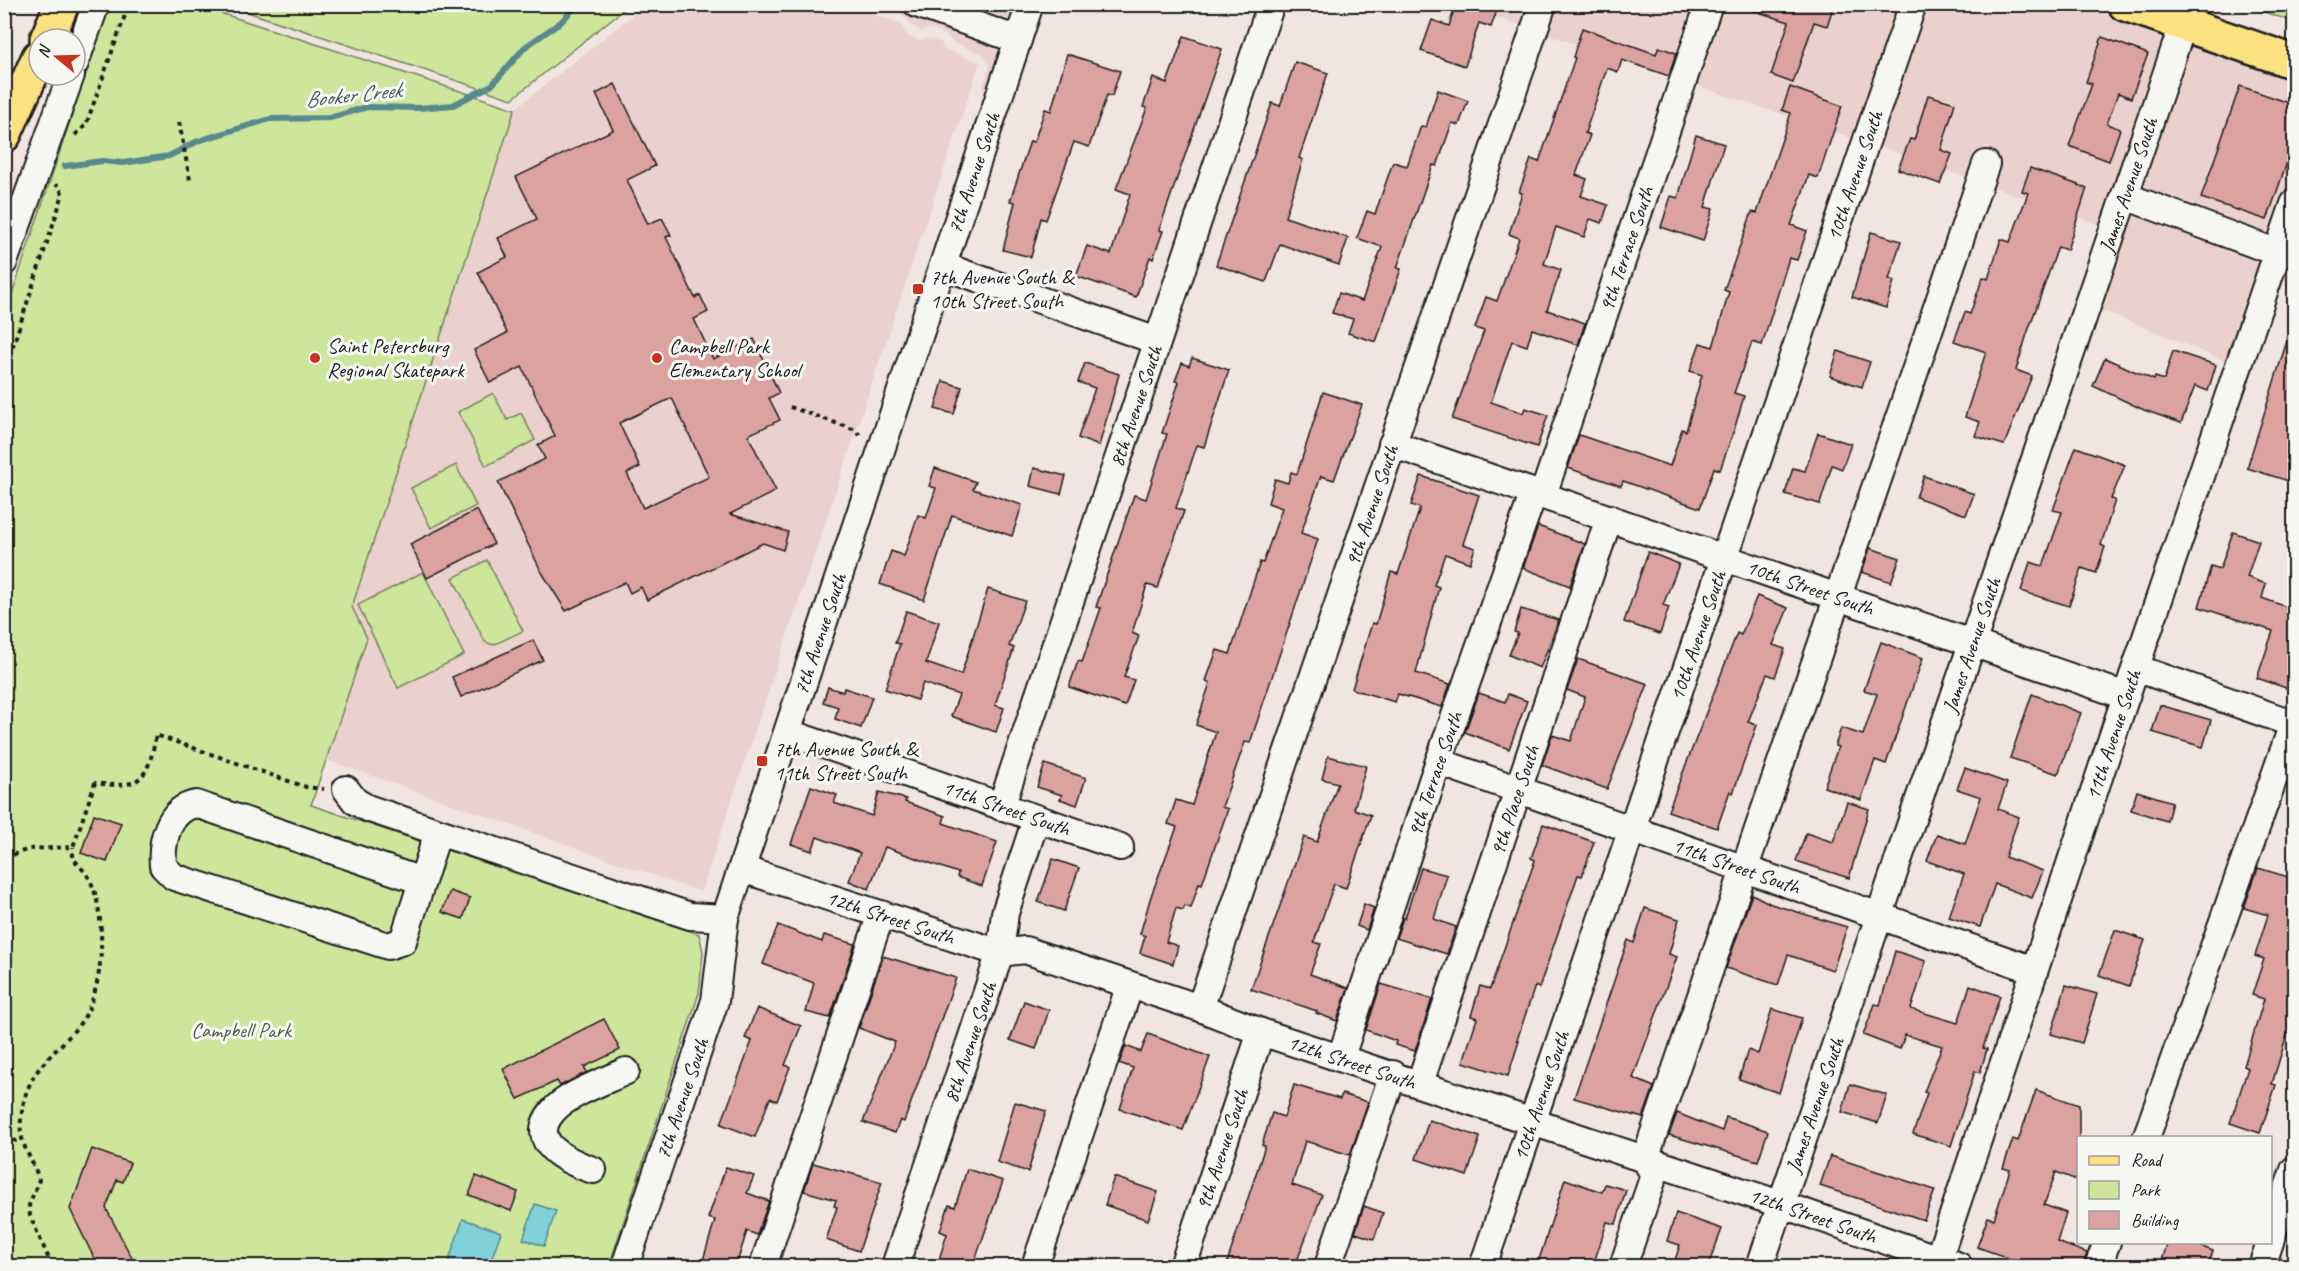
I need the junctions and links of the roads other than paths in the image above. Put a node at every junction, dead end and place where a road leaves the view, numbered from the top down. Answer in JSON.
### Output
{"nodes":[{"id":1,"x":62,"y":4,"type":"edge"},
{"id":2,"x":96,"y":4,"type":"edge"},
{"id":3,"x":917,"y":4,"type":"edge"},
{"id":4,"x":1030,"y":4,"type":"edge"},
{"id":5,"x":1271,"y":4,"type":"edge"},
{"id":6,"x":1543,"y":4,"type":"edge"},
{"id":7,"x":1709,"y":4,"type":"edge"},
{"id":8,"x":1913,"y":4,"type":"edge"},
{"id":9,"x":2125,"y":4,"type":"edge"},
{"id":10,"x":956,"y":10,"type":"edge"},
{"id":11,"x":2187,"y":15,"type":"edge"},
{"id":12,"x":52,"y":27,"type":"edge"},
{"id":13,"x":87,"y":29,"type":"edge"},
{"id":14,"x":1018,"y":40,"type":"junction"},
{"id":15,"x":2295,"y":62,"type":"edge"},
{"id":16,"x":27,"y":84,"type":"edge"},
{"id":17,"x":67,"y":87,"type":"edge"},
{"id":18,"x":4,"y":135,"type":"edge"},
{"id":19,"x":1986,"y":164,"type":"dead end"},
{"id":20,"x":2126,"y":196,"type":"junction"},
{"id":21,"x":2295,"y":204,"type":"edge"},
{"id":22,"x":2286,"y":241,"type":"edge"},
{"id":23,"x":4,"y":262,"type":"edge"},
{"id":24,"x":943,"y":266,"type":"junction"},
{"id":25,"x":1157,"y":341,"type":"junction"},
{"id":26,"x":1392,"y":444,"type":"junction"},
{"id":27,"x":1538,"y":494,"type":"junction"},
{"id":28,"x":1609,"y":518,"type":"junction"},
{"id":29,"x":1725,"y":556,"type":"junction"},
{"id":30,"x":1839,"y":596,"type":"junction"},
{"id":31,"x":1971,"y":644,"type":"junction"},
{"id":32,"x":2136,"y":668,"type":"junction"},
{"id":33,"x":2126,"y":696,"type":"junction"},
{"id":34,"x":2294,"y":724,"type":"edge"},
{"id":35,"x":789,"y":733,"type":"junction"},
{"id":36,"x":1439,"y":762,"type":"junction"},
{"id":37,"x":346,"y":789,"type":"road end"},
{"id":38,"x":1519,"y":789,"type":"junction"},
{"id":39,"x":1001,"y":807,"type":"junction"},
{"id":40,"x":1036,"y":819,"type":"junction"},
{"id":41,"x":1633,"y":830,"type":"junction"},
{"id":42,"x":438,"y":832,"type":"junction"},
{"id":43,"x":1120,"y":847,"type":"dead end"},
{"id":44,"x":742,"y":869,"type":"junction"},
{"id":45,"x":1744,"y":870,"type":"junction"},
{"id":46,"x":422,"y":881,"type":"junction"},
{"id":47,"x":881,"y":914,"type":"junction"},
{"id":48,"x":1877,"y":917,"type":"junction"},
{"id":49,"x":725,"y":918,"type":"junction"},
{"id":50,"x":1000,"y":954,"type":"junction"},
{"id":51,"x":2034,"y":970,"type":"junction"},
{"id":52,"x":1130,"y":985,"type":"junction"},
{"id":53,"x":1200,"y":1008,"type":"junction"},
{"id":54,"x":1262,"y":1032,"type":"junction"},
{"id":55,"x":1341,"y":1057,"type":"junction"},
{"id":56,"x":627,"y":1071,"type":"dead end"},
{"id":57,"x":1393,"y":1074,"type":"junction"},
{"id":58,"x":1420,"y":1083,"type":"junction"},
{"id":59,"x":1531,"y":1121,"type":"junction"},
{"id":60,"x":2146,"y":1136,"type":"edge"},
{"id":61,"x":1645,"y":1159,"type":"junction"},
{"id":62,"x":593,"y":1170,"type":"dead end"},
{"id":63,"x":2295,"y":1170,"type":"edge"},
{"id":64,"x":1780,"y":1204,"type":"junction"},
{"id":65,"x":2272,"y":1236,"type":"edge"},
{"id":66,"x":2106,"y":1244,"type":"edge"},
{"id":67,"x":2269,"y":1244,"type":"edge"},
{"id":68,"x":1945,"y":1264,"type":"edge"},
{"id":69,"x":625,"y":1266,"type":"edge"},
{"id":70,"x":763,"y":1266,"type":"edge"},
{"id":71,"x":895,"y":1266,"type":"edge"},
{"id":72,"x":1035,"y":1266,"type":"edge"},
{"id":73,"x":1183,"y":1266,"type":"edge"},
{"id":74,"x":1328,"y":1266,"type":"edge"},
{"id":75,"x":1483,"y":1266,"type":"edge"},
{"id":76,"x":1623,"y":1266,"type":"edge"},
{"id":77,"x":1760,"y":1266,"type":"edge"},
{"id":78,"x":2098,"y":1266,"type":"edge"},
{"id":79,"x":2262,"y":1266,"type":"edge"}],
"edges":[{"from":1,"to":12,"type":"main road"},
{"from":2,"to":13,"type":"street"},
{"from":3,"to":10,"type":"street"},
{"from":4,"to":14,"type":"street","name":"7th Avenue South"},
{"from":5,"to":25,"type":"street","name":"8th Avenue South"},
{"from":6,"to":26,"type":"street","name":"9th Avenue South"},
{"from":7,"to":27,"type":"street","name":"9th Terrace South"},
{"from":8,"to":29,"type":"street","name":"10th Avenue South"},
{"from":9,"to":11,"type":"main road"},
{"from":10,"to":14,"type":"street"},
{"from":11,"to":15,"type":"main road"},
{"from":11,"to":20,"type":"street","name":"James Avenue South"},
{"from":14,"to":24,"type":"street","name":"7th Avenue South"},
{"from":16,"to":18,"type":"main road"},
{"from":17,"to":23,"type":"street"},
{"from":19,"to":30,"type":"street"},
{"from":20,"to":22,"type":"street"},
{"from":20,"to":31,"type":"street","name":"James Avenue South"},
{"from":21,"to":22,"type":"street","name":"11th Avenue South"},
{"from":22,"to":32,"type":"street","name":"11th Avenue South"},
{"from":24,"to":25,"type":"street"},
{"from":24,"to":35,"type":"street","name":"7th Avenue South"},
{"from":25,"to":39,"type":"street","name":"8th Avenue South"},
{"from":26,"to":27,"type":"street","name":"10th Street South"},
{"from":26,"to":53,"type":"street","name":"9th Avenue South"},
{"from":27,"to":28,"type":"street","name":"10th Street South"},
{"from":27,"to":36,"type":"street","name":"9th Terrace South"},
{"from":28,"to":29,"type":"street","name":"10th Street South"},
{"from":28,"to":38,"type":"street","name":"9th Place South"},
{"from":29,"to":30,"type":"street","name":"10th Street South"},
{"from":29,"to":41,"type":"street","name":"10th Avenue South"},
{"from":30,"to":31,"type":"street","name":"10th Street South"},
{"from":30,"to":45,"type":"street"},
{"from":31,"to":33,"type":"street","name":"10th Street South"},
{"from":31,"to":48,"type":"street","name":"James Avenue South"},
{"from":32,"to":33,"type":"street","name":"11th Avenue South"},
{"from":32,"to":34,"type":"street"},
{"from":33,"to":51,"type":"street","name":"11th Avenue South"},
{"from":34,"to":60,"type":"street"},
{"from":35,"to":39,"type":"street","name":"11th Street South"},
{"from":35,"to":44,"type":"street","name":"7th Avenue South"},
{"from":36,"to":38,"type":"street","name":"11th Street South"},
{"from":36,"to":55,"type":"street","name":"9th Terrace South"},
{"from":37,"to":42,"type":"street"},
{"from":38,"to":41,"type":"street","name":"11th Street South"},
{"from":38,"to":58,"type":"street","name":"9th Place South"},
{"from":39,"to":40,"type":"street","name":"11th Street South"},
{"from":40,"to":43,"type":"street","name":"11th Street South"},
{"from":40,"to":50,"type":"street","name":"8th Avenue South"},
{"from":41,"to":45,"type":"street","name":"11th Street South"},
{"from":41,"to":59,"type":"street","name":"10th Avenue South"},
{"from":42,"to":46,"type":"street"},
{"from":42,"to":49,"type":"street"},
{"from":44,"to":47,"type":"street","name":"12th Street South"},
{"from":44,"to":49,"type":"street","name":"7th Avenue South"},
{"from":45,"to":48,"type":"street","name":"11th Street South"},
{"from":45,"to":61,"type":"street"},
{"from":46,"to":46,"type":"street"},
{"from":47,"to":50,"type":"street","name":"12th Street South"},
{"from":47,"to":70,"type":"street"},
{"from":48,"to":51,"type":"street","name":"11th Street South"},
{"from":48,"to":64,"type":"street","name":"James Avenue South"},
{"from":49,"to":69,"type":"street","name":"7th Avenue South"},
{"from":50,"to":52,"type":"street","name":"12th Street South"},
{"from":50,"to":71,"type":"street","name":"8th Avenue South"},
{"from":51,"to":68,"type":"street","name":"11th Avenue South"},
{"from":52,"to":53,"type":"street","name":"12th Street South"},
{"from":52,"to":72,"type":"street"},
{"from":53,"to":54,"type":"street","name":"12th Street South"},
{"from":54,"to":55,"type":"street","name":"12th Street South"},
{"from":54,"to":73,"type":"street","name":"9th Avenue South"},
{"from":55,"to":57,"type":"street","name":"12th Street South"},
{"from":56,"to":62,"type":"street"},
{"from":57,"to":58,"type":"street","name":"12th Street South"},
{"from":57,"to":74,"type":"street"},
{"from":58,"to":59,"type":"street","name":"12th Street South"},
{"from":59,"to":61,"type":"street","name":"12th Street South"},
{"from":59,"to":75,"type":"street","name":"10th Avenue South"},
{"from":61,"to":64,"type":"street","name":"12th Street South"},
{"from":61,"to":76,"type":"street"},
{"from":63,"to":65,"type":"street"},
{"from":64,"to":68,"type":"street","name":"12th Street South"},
{"from":64,"to":77,"type":"street","name":"James Avenue South"},
{"from":66,"to":78,"type":"street"},
{"from":67,"to":79,"type":"street"}]}
